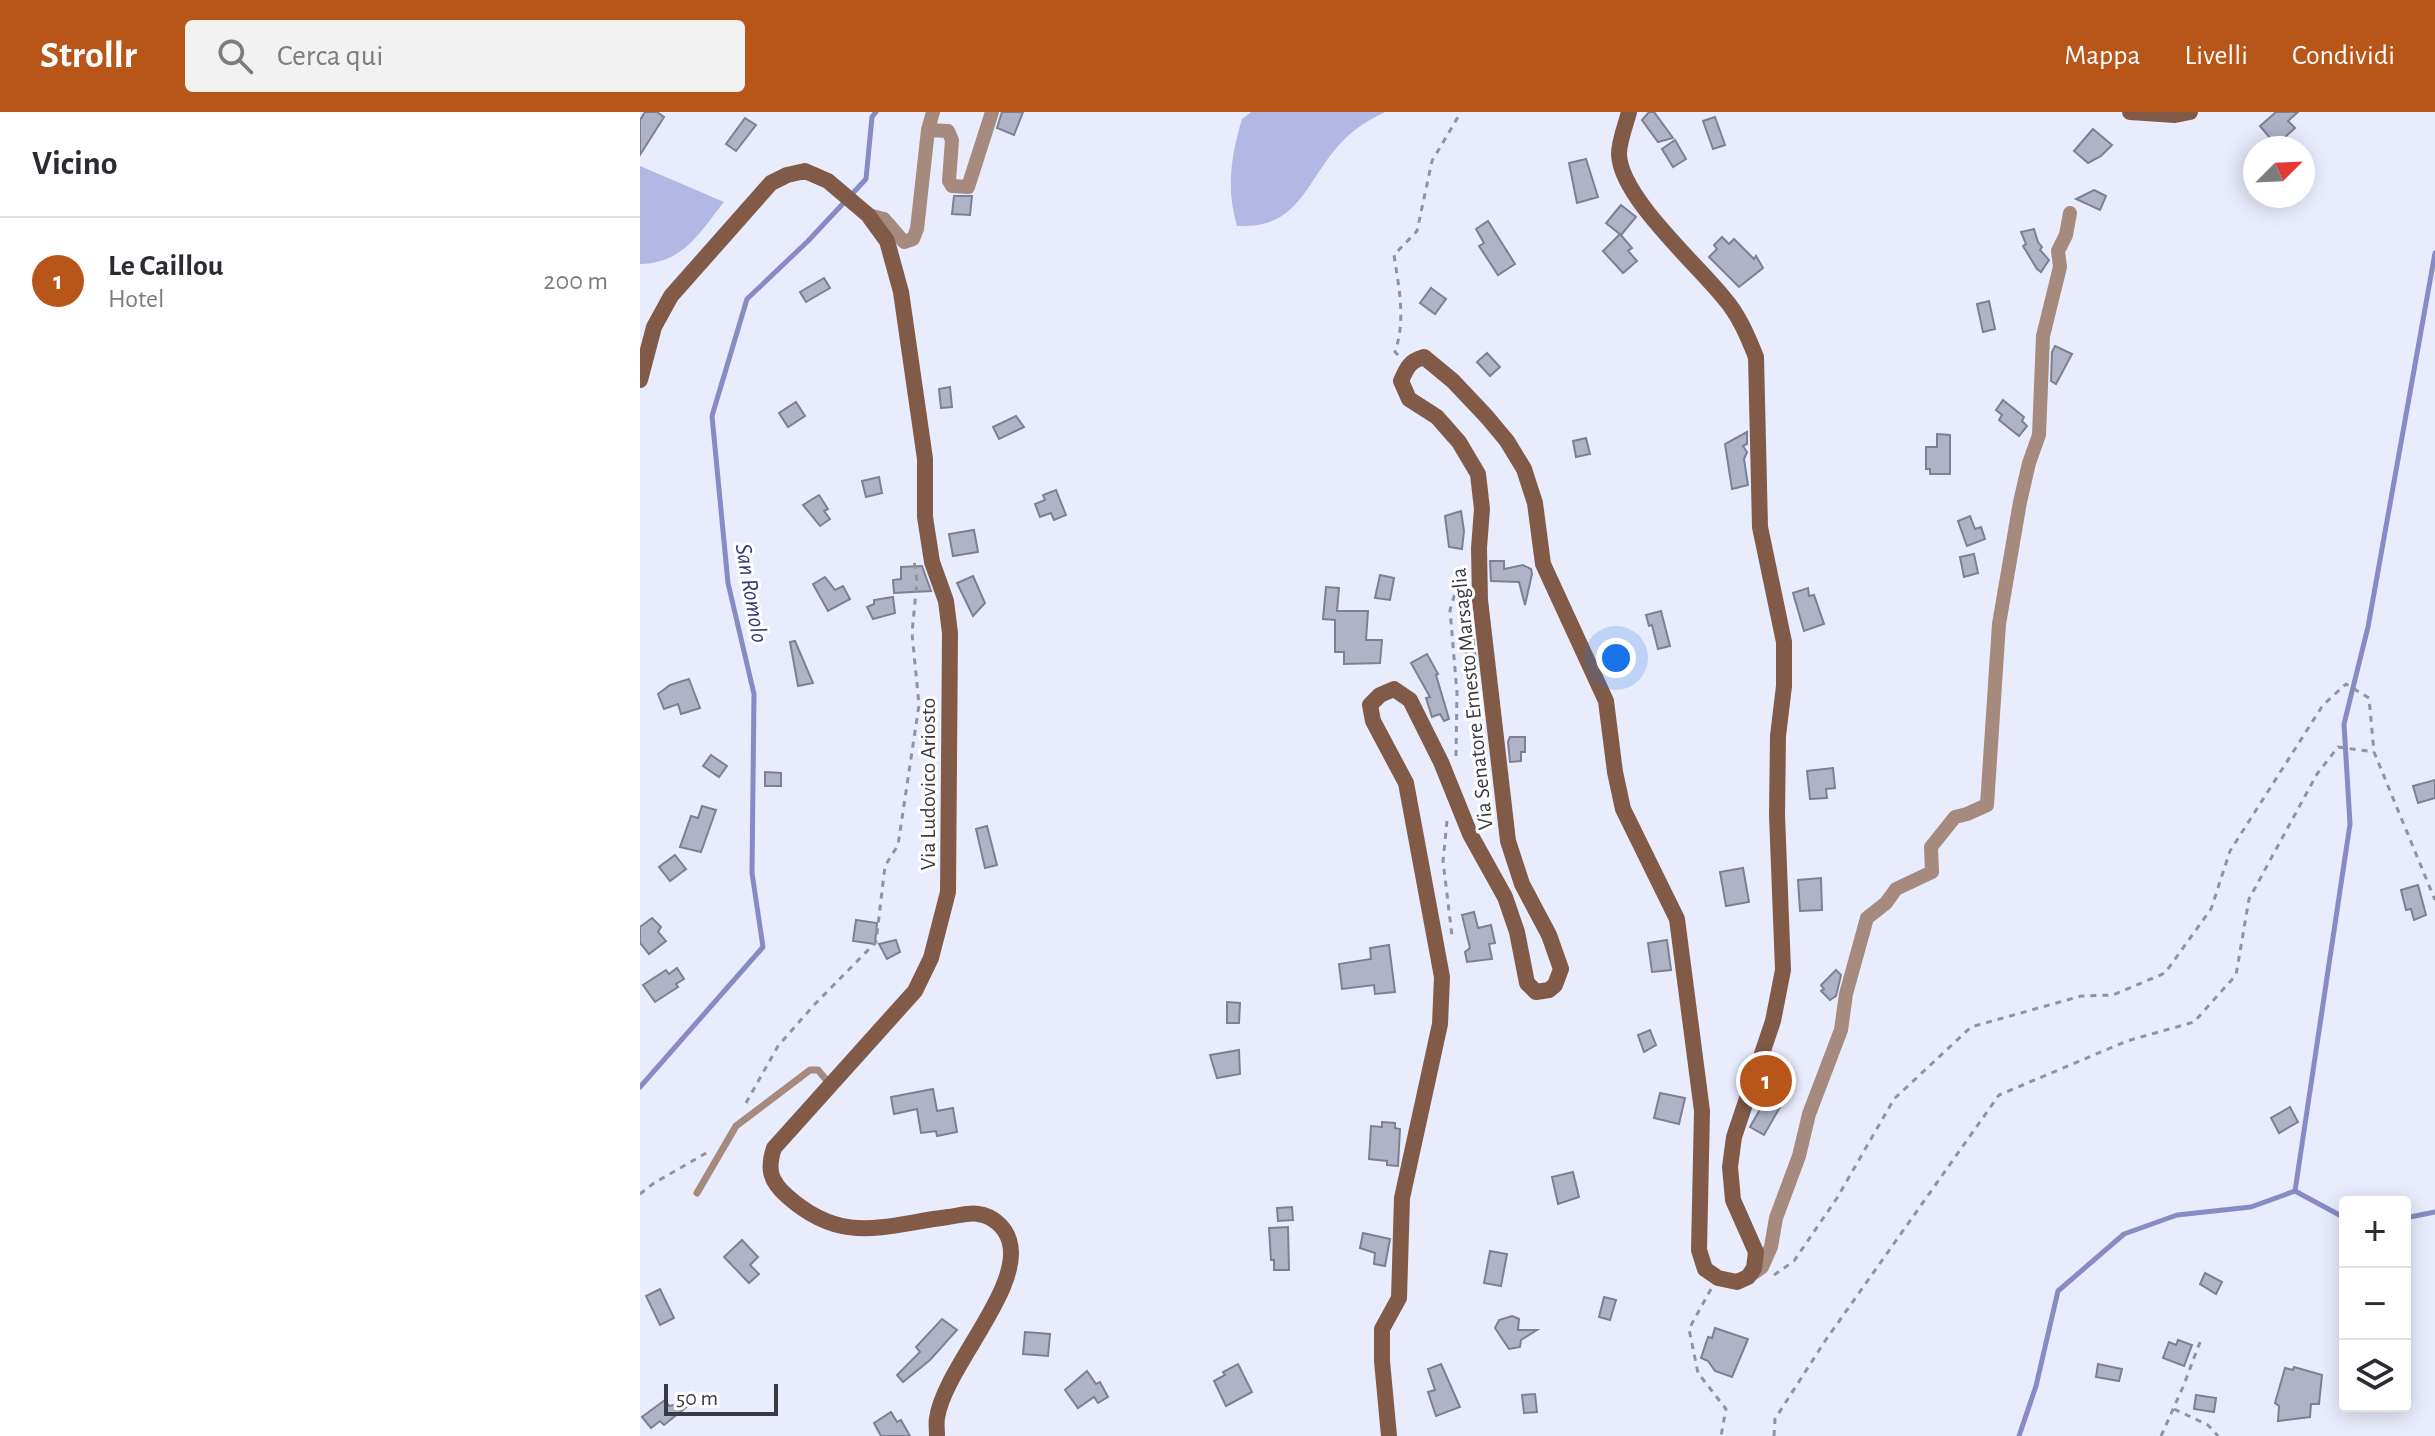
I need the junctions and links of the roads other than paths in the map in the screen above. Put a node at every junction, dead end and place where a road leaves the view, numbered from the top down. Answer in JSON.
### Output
{"nodes":[{"id":1,"x":933,"y":112,"type":"edge"},
{"id":2,"x":992,"y":112,"type":"edge"},
{"id":3,"x":1629,"y":112,"type":"edge"},
{"id":4,"x":2130,"y":112,"type":"edge"},
{"id":5,"x":2190,"y":112,"type":"edge"},
{"id":6,"x":928,"y":130,"type":"junction"},
{"id":7,"x":2070,"y":213,"type":"dead end"},
{"id":8,"x":868,"y":215,"type":"junction"},
{"id":9,"x":640,"y":380,"type":"edge"},
{"id":10,"x":831,"y":1085,"type":"junction"},
{"id":11,"x":697,"y":1193,"type":"dead end"},
{"id":12,"x":1748,"y":1277,"type":"junction"},
{"id":13,"x":937,"y":1436,"type":"edge"},
{"id":14,"x":1389,"y":1436,"type":"edge"}],
"edges":[{"from":1,"to":6,"type":"street"},
{"from":2,"to":6,"type":"street"},
{"from":3,"to":12,"type":"street"},
{"from":4,"to":5,"type":"street"},
{"from":6,"to":8,"type":"street"},
{"from":7,"to":12,"type":"street"},
{"from":8,"to":9,"type":"street","name":"Via Ludovico Ariosto"},
{"from":8,"to":10,"type":"street","name":"Via Ludovico Ariosto"},
{"from":10,"to":11,"type":"lane"},
{"from":10,"to":13,"type":"street","name":"Via Ludovico Ariosto"},
{"from":12,"to":14,"type":"street","name":"Via Senatore Ernesto Marsaglia"}]}
